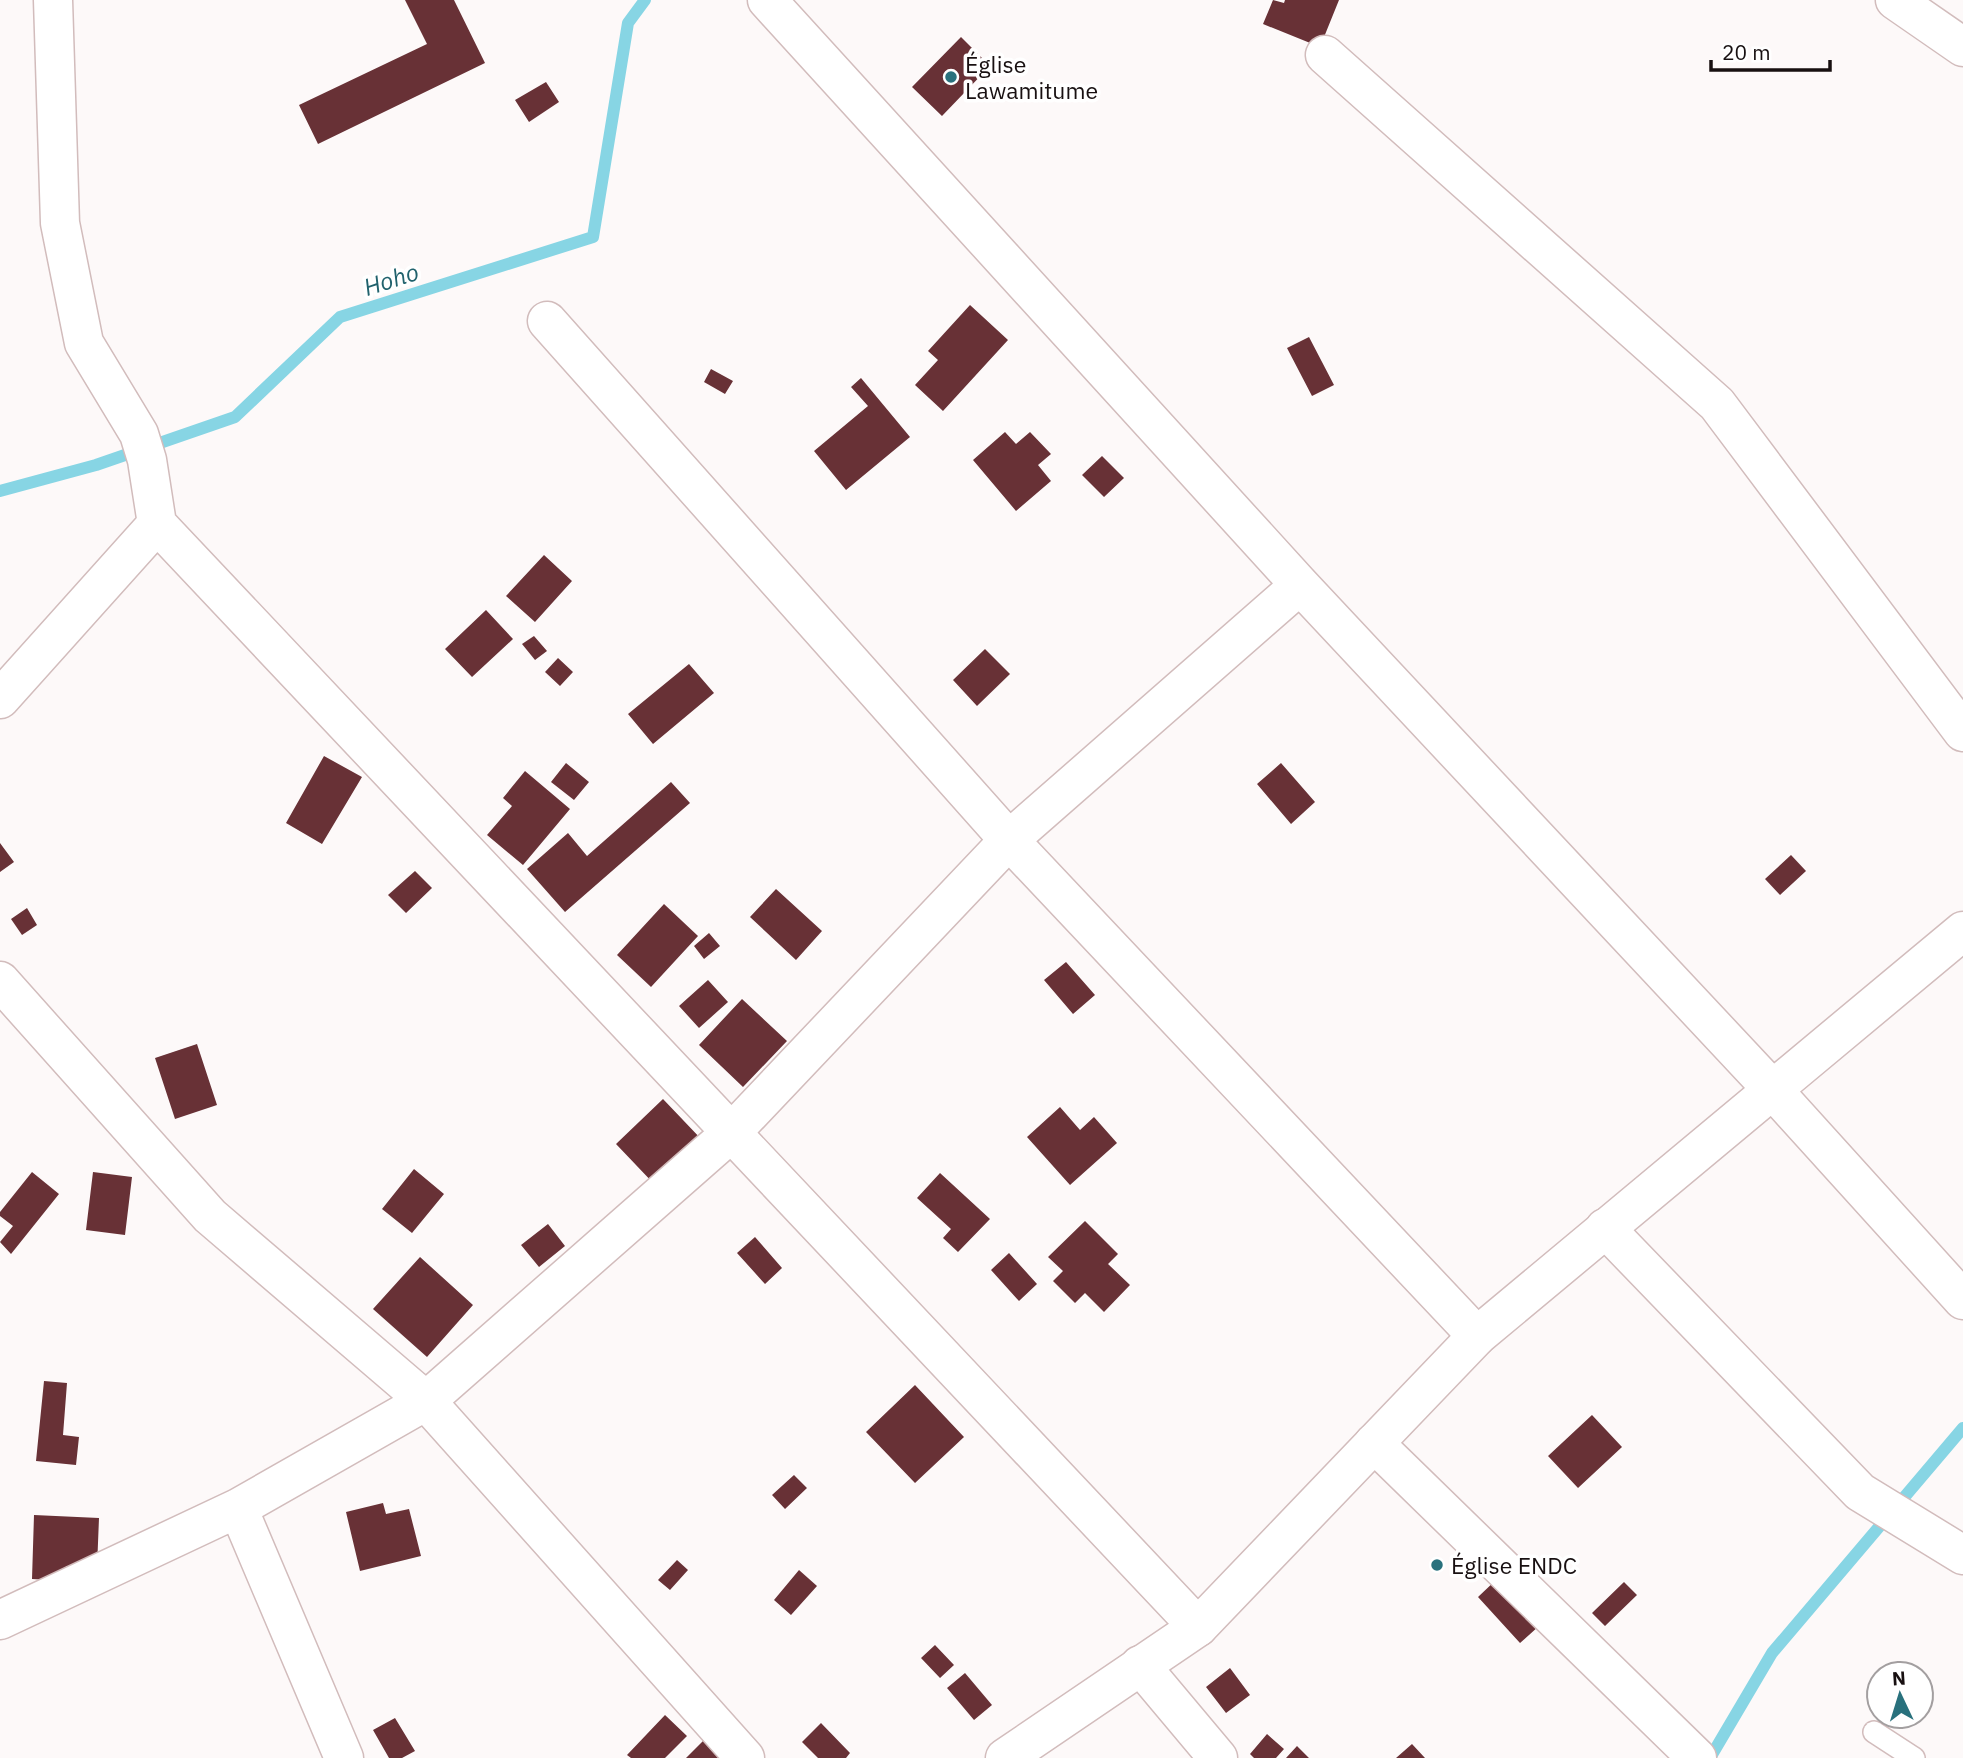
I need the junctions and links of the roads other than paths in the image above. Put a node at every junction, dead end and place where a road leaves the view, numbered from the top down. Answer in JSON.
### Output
{"nodes":[{"id":1,"x":53,"y":0,"type":"edge"},
{"id":2,"x":767,"y":0,"type":"edge"},
{"id":3,"x":1895,"y":0,"type":"edge"},
{"id":4,"x":1963,"y":47,"type":"edge"},
{"id":5,"x":1325,"y":55,"type":"dead end"},
{"id":6,"x":547,"y":321,"type":"dead end"},
{"id":7,"x":157,"y":524,"type":"junction"},
{"id":8,"x":1300,"y":585,"type":"junction"},
{"id":9,"x":0,"y":699,"type":"edge"},
{"id":10,"x":1963,"y":732,"type":"edge"},
{"id":11,"x":1009,"y":840,"type":"junction"},
{"id":12,"x":1963,"y":931,"type":"edge"},
{"id":13,"x":0,"y":981,"type":"edge"},
{"id":14,"x":1772,"y":1089,"type":"junction"},
{"id":15,"x":732,"y":1132,"type":"junction"},
{"id":16,"x":1605,"y":1228,"type":"junction"},
{"id":17,"x":1963,"y":1300,"type":"edge"},
{"id":18,"x":1477,"y":1336,"type":"junction"},
{"id":19,"x":426,"y":1401,"type":"junction"},
{"id":20,"x":1374,"y":1443,"type":"junction"},
{"id":21,"x":238,"y":1508,"type":"junction"},
{"id":22,"x":1963,"y":1555,"type":"edge"},
{"id":23,"x":0,"y":1620,"type":"edge"},
{"id":24,"x":1198,"y":1627,"type":"junction"},
{"id":25,"x":1140,"y":1665,"type":"junction"},
{"id":26,"x":1874,"y":1732,"type":"dead end"},
{"id":27,"x":344,"y":1758,"type":"edge"},
{"id":28,"x":745,"y":1758,"type":"edge"},
{"id":29,"x":1005,"y":1758,"type":"edge"},
{"id":30,"x":1217,"y":1758,"type":"edge"},
{"id":31,"x":1697,"y":1758,"type":"edge"},
{"id":32,"x":1914,"y":1758,"type":"edge"}],
"edges":[{"from":1,"to":7,"type":"street"},
{"from":2,"to":8,"type":"street"},
{"from":3,"to":4,"type":"street"},
{"from":5,"to":10,"type":"street"},
{"from":6,"to":11,"type":"street"},
{"from":7,"to":9,"type":"street"},
{"from":7,"to":15,"type":"street"},
{"from":8,"to":11,"type":"street"},
{"from":8,"to":14,"type":"street"},
{"from":11,"to":15,"type":"street"},
{"from":11,"to":18,"type":"street"},
{"from":12,"to":14,"type":"street"},
{"from":13,"to":19,"type":"street"},
{"from":14,"to":16,"type":"street"},
{"from":14,"to":17,"type":"street"},
{"from":15,"to":19,"type":"street"},
{"from":15,"to":24,"type":"street"},
{"from":16,"to":18,"type":"street"},
{"from":16,"to":22,"type":"street"},
{"from":18,"to":20,"type":"street"},
{"from":19,"to":21,"type":"street"},
{"from":19,"to":28,"type":"street"},
{"from":20,"to":24,"type":"street"},
{"from":20,"to":31,"type":"street"},
{"from":21,"to":23,"type":"street"},
{"from":21,"to":27,"type":"street"},
{"from":24,"to":25,"type":"street"},
{"from":25,"to":29,"type":"street"},
{"from":25,"to":30,"type":"street"},
{"from":26,"to":32,"type":"lane"}]}
